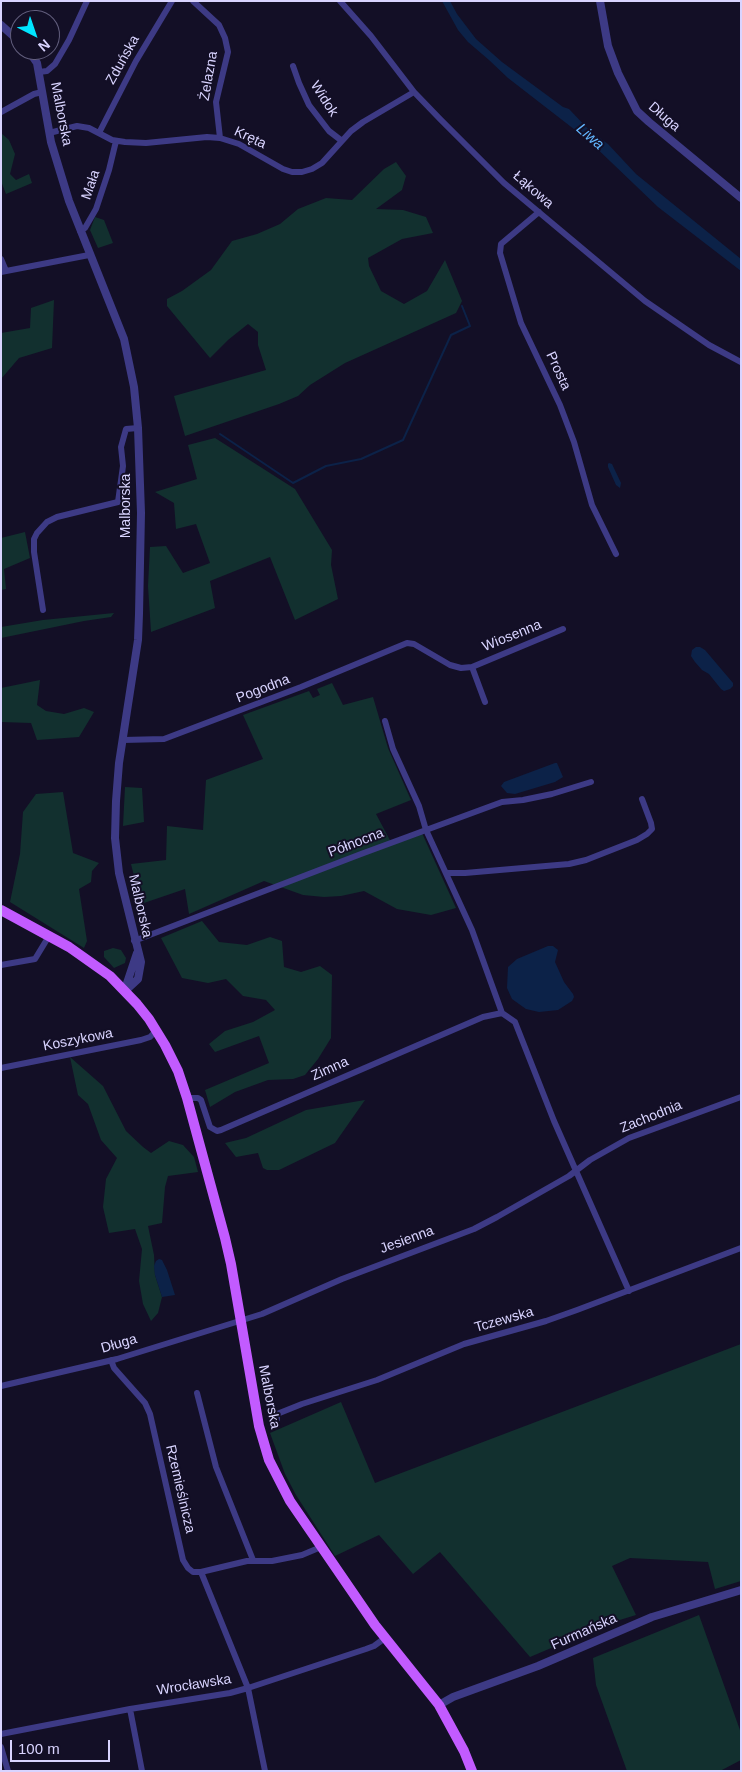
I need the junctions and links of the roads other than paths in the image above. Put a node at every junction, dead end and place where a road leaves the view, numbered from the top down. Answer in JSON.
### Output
{"nodes":[{"id":1,"x":87,"y":1,"type":"edge"},
{"id":2,"x":172,"y":1,"type":"edge"},
{"id":3,"x":193,"y":1,"type":"edge"},
{"id":4,"x":340,"y":1,"type":"edge"},
{"id":5,"x":600,"y":1,"type":"edge"},
{"id":6,"x":34,"y":60,"type":"edge"},
{"id":7,"x":293,"y":66,"type":"dead end"},
{"id":8,"x":39,"y":72,"type":"junction"},
{"id":9,"x":42,"y":92,"type":"junction"},
{"id":10,"x":414,"y":92,"type":"junction"},
{"id":11,"x":1,"y":112,"type":"edge"},
{"id":12,"x":49,"y":133,"type":"junction"},
{"id":13,"x":99,"y":133,"type":"junction"},
{"id":14,"x":220,"y":138,"type":"junction"},
{"id":15,"x":116,"y":141,"type":"junction"},
{"id":16,"x":342,"y":141,"type":"junction"},
{"id":17,"x":741,"y":198,"type":"edge"},
{"id":18,"x":539,"y":212,"type":"junction"},
{"id":19,"x":80,"y":231,"type":"junction"},
{"id":20,"x":89,"y":254,"type":"junction"},
{"id":21,"x":1,"y":259,"type":"edge"},
{"id":22,"x":4,"y":271,"type":"edge"},
{"id":23,"x":741,"y":362,"type":"edge"},
{"id":24,"x":138,"y":428,"type":"junction"},
{"id":25,"x":616,"y":554,"type":"dead end"},
{"id":26,"x":43,"y":610,"type":"dead end"},
{"id":27,"x":563,"y":629,"type":"dead end"},
{"id":28,"x":472,"y":667,"type":"junction"},
{"id":29,"x":485,"y":702,"type":"dead end"},
{"id":30,"x":385,"y":722,"type":"dead end"},
{"id":31,"x":123,"y":740,"type":"junction"},
{"id":32,"x":591,"y":782,"type":"dead end"},
{"id":33,"x":642,"y":799,"type":"dead end"},
{"id":34,"x":426,"y":830,"type":"junction"},
{"id":35,"x":447,"y":873,"type":"junction"},
{"id":36,"x":1,"y":910,"type":"edge"},
{"id":37,"x":48,"y":936,"type":"junction"},
{"id":38,"x":134,"y":941,"type":"junction"},
{"id":39,"x":137,"y":952,"type":"junction"},
{"id":40,"x":1,"y":966,"type":"edge"},
{"id":41,"x":130,"y":975,"type":"junction"},
{"id":42,"x":113,"y":980,"type":"junction"},
{"id":43,"x":125,"y":991,"type":"junction"},
{"id":44,"x":502,"y":1013,"type":"junction"},
{"id":45,"x":156,"y":1031,"type":"junction"},
{"id":46,"x":1,"y":1068,"type":"edge"},
{"id":47,"x":741,"y":1097,"type":"edge"},
{"id":48,"x":187,"y":1098,"type":"junction"},
{"id":49,"x":576,"y":1171,"type":"junction"},
{"id":50,"x":741,"y":1248,"type":"edge"},
{"id":51,"x":628,"y":1291,"type":"junction"},
{"id":52,"x":241,"y":1320,"type":"junction"},
{"id":53,"x":111,"y":1360,"type":"junction"},
{"id":54,"x":1,"y":1386,"type":"edge"},
{"id":55,"x":198,"y":1393,"type":"dead end"},
{"id":56,"x":277,"y":1419,"type":"dead end"},
{"id":57,"x":321,"y":1547,"type":"junction"},
{"id":58,"x":253,"y":1560,"type":"junction"},
{"id":59,"x":201,"y":1572,"type":"junction"},
{"id":60,"x":741,"y":1590,"type":"edge"},
{"id":61,"x":384,"y":1638,"type":"junction"},
{"id":62,"x":248,"y":1688,"type":"junction"},
{"id":63,"x":439,"y":1705,"type":"junction"},
{"id":64,"x":130,"y":1709,"type":"junction"},
{"id":65,"x":1,"y":1734,"type":"edge"},
{"id":66,"x":1,"y":1747,"type":"edge"},
{"id":67,"x":8,"y":1771,"type":"edge"},
{"id":68,"x":142,"y":1771,"type":"edge"},
{"id":69,"x":265,"y":1771,"type":"edge"},
{"id":70,"x":472,"y":1771,"type":"edge"}],
"edges":[{"from":1,"to":8,"type":"street"},
{"from":2,"to":13,"type":"street","name":"Zduńska"},
{"from":3,"to":14,"type":"street","name":"Żelazna"},
{"from":4,"to":10,"type":"street","name":"Łąkowa"},
{"from":5,"to":17,"type":"street","name":"Długa"},
{"from":6,"to":8,"type":"street","name":"Malborska"},
{"from":7,"to":16,"type":"street","name":"Widok"},
{"from":8,"to":9,"type":"street","name":"Malborska"},
{"from":9,"to":11,"type":"street"},
{"from":9,"to":12,"type":"street","name":"Malborska"},
{"from":10,"to":16,"type":"street","name":"Kręta"},
{"from":10,"to":18,"type":"street","name":"Łąkowa"},
{"from":12,"to":13,"type":"street","name":"Kręta"},
{"from":12,"to":19,"type":"street","name":"Malborska"},
{"from":13,"to":15,"type":"street","name":"Kręta"},
{"from":14,"to":15,"type":"street","name":"Kręta"},
{"from":14,"to":16,"type":"street","name":"Kręta"},
{"from":15,"to":19,"type":"street","name":"Mała"},
{"from":18,"to":23,"type":"street","name":"Łąkowa"},
{"from":18,"to":25,"type":"street","name":"Prosta"},
{"from":19,"to":20,"type":"street","name":"Malborska"},
{"from":20,"to":22,"type":"street"},
{"from":20,"to":24,"type":"street","name":"Malborska"},
{"from":21,"to":22,"type":"street"},
{"from":24,"to":26,"type":"street"},
{"from":24,"to":31,"type":"street","name":"Malborska"},
{"from":27,"to":28,"type":"street","name":"Wiosenna"},
{"from":28,"to":29,"type":"street"},
{"from":28,"to":31,"type":"street","name":"Pogodna"},
{"from":30,"to":34,"type":"street"},
{"from":31,"to":38,"type":"street","name":"Malborska"},
{"from":32,"to":34,"type":"street","name":"Północna"},
{"from":33,"to":35,"type":"street"},
{"from":34,"to":35,"type":"street"},
{"from":34,"to":38,"type":"street","name":"Północna"},
{"from":35,"to":44,"type":"street"},
{"from":36,"to":37,"type":"main road"},
{"from":37,"to":40,"type":"street"},
{"from":37,"to":42,"type":"main road"},
{"from":38,"to":39,"type":"street","name":"Malborska"},
{"from":39,"to":41,"type":"street","name":"Malborska"},
{"from":39,"to":43,"type":"street","name":"Malborska"},
{"from":41,"to":42,"type":"street"},
{"from":41,"to":43,"type":"street","name":"Malborska"},
{"from":42,"to":43,"type":"main road"},
{"from":43,"to":45,"type":"main road","name":"Malborska"},
{"from":44,"to":48,"type":"street","name":"Zimna"},
{"from":44,"to":49,"type":"street"},
{"from":45,"to":46,"type":"street","name":"Koszykowa"},
{"from":45,"to":48,"type":"main road","name":"Malborska"},
{"from":47,"to":49,"type":"street","name":"Zachodnia"},
{"from":48,"to":52,"type":"main road","name":"Malborska"},
{"from":49,"to":51,"type":"street"},
{"from":49,"to":52,"type":"street","name":"Jesienna"},
{"from":50,"to":51,"type":"street","name":"Tczewska"},
{"from":51,"to":56,"type":"street","name":"Tczewska"},
{"from":52,"to":53,"type":"street","name":"Długa"},
{"from":52,"to":57,"type":"main road","name":"Malborska"},
{"from":53,"to":54,"type":"street","name":"Długa"},
{"from":53,"to":59,"type":"street","name":"Rzemieślnicza"},
{"from":55,"to":58,"type":"street"},
{"from":57,"to":58,"type":"street"},
{"from":57,"to":61,"type":"main road","name":"Malborska"},
{"from":58,"to":59,"type":"street"},
{"from":59,"to":62,"type":"street"},
{"from":60,"to":63,"type":"street","name":"Furmańska"},
{"from":61,"to":62,"type":"street","name":"Wrocławska"},
{"from":61,"to":63,"type":"main road","name":"Malborska"},
{"from":62,"to":64,"type":"street","name":"Wrocławska"},
{"from":62,"to":69,"type":"street"},
{"from":63,"to":70,"type":"main road","name":"Malborska"},
{"from":64,"to":65,"type":"street","name":"Wrocławska"},
{"from":64,"to":68,"type":"street"},
{"from":66,"to":67,"type":"street"}]}
